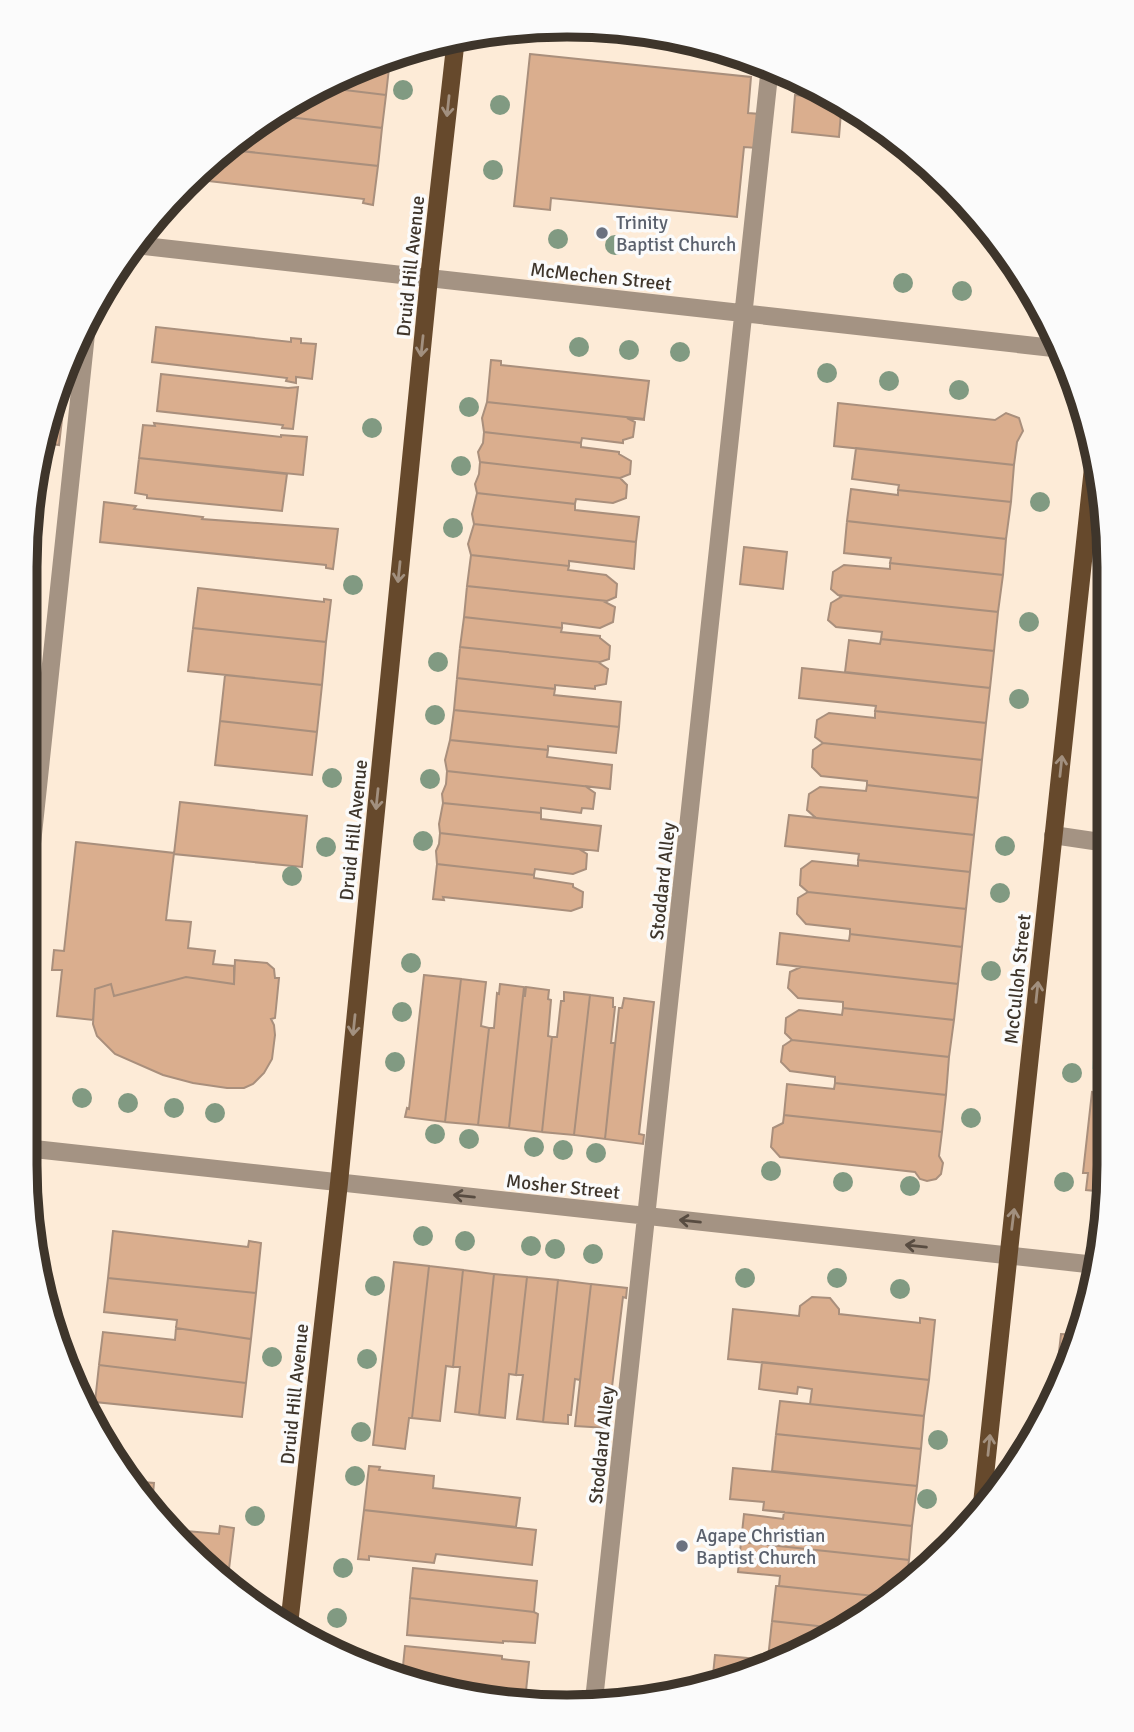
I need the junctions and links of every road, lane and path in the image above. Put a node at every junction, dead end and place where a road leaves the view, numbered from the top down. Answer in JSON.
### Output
{"nodes":[{"id":1,"x":455,"y":49,"type":"edge"},
{"id":2,"x":769,"y":77,"type":"edge"},
{"id":3,"x":145,"y":246,"type":"edge"},
{"id":4,"x":429,"y":278,"type":"junction"},
{"id":5,"x":743,"y":313,"type":"junction"},
{"id":6,"x":85,"y":346,"type":"edge"},
{"id":7,"x":1049,"y":347,"type":"edge"},
{"id":8,"x":1091,"y":486,"type":"edge"},
{"id":9,"x":37,"y":796,"type":"edge"},
{"id":10,"x":1053,"y":835,"type":"junction"},
{"id":11,"x":1097,"y":842,"type":"edge"},
{"id":12,"x":37,"y":1149,"type":"edge"},
{"id":13,"x":339,"y":1183,"type":"junction"},
{"id":14,"x":646,"y":1216,"type":"junction"},
{"id":15,"x":1009,"y":1256,"type":"junction"},
{"id":16,"x":1088,"y":1264,"type":"edge"},
{"id":17,"x":983,"y":1494,"type":"edge"},
{"id":18,"x":290,"y":1617,"type":"edge"},
{"id":19,"x":595,"y":1694,"type":"edge"}],
"edges":[{"from":1,"to":4,"type":"main road","name":"Druid Hill Avenue","one_way":true},
{"from":2,"to":5,"type":"street","name":"Stoddard Alley"},
{"from":3,"to":4,"type":"street","name":"McMechen Street"},
{"from":4,"to":5,"type":"street","name":"McMechen Street"},
{"from":4,"to":13,"type":"main road","name":"Druid Hill Avenue","one_way":true},
{"from":5,"to":7,"type":"street","name":"McMechen Street"},
{"from":5,"to":14,"type":"street","name":"Stoddard Alley"},
{"from":6,"to":9,"type":"street"},
{"from":10,"to":8,"type":"main road","name":"McCulloh Street","one_way":true},
{"from":10,"to":11,"type":"street"},
{"from":15,"to":10,"type":"main road","name":"McCulloh Street","one_way":true},
{"from":12,"to":13,"type":"street","name":"Mosher Street"},
{"from":14,"to":13,"type":"street","name":"Mosher Street","one_way":true},
{"from":13,"to":18,"type":"main road","name":"Druid Hill Avenue"},
{"from":15,"to":14,"type":"street","name":"Mosher Street","one_way":true},
{"from":14,"to":19,"type":"street","name":"Stoddard Alley"},
{"from":15,"to":16,"type":"street","name":"Mosher Street"},
{"from":17,"to":15,"type":"main road","name":"McCulloh Street","one_way":true}]}
